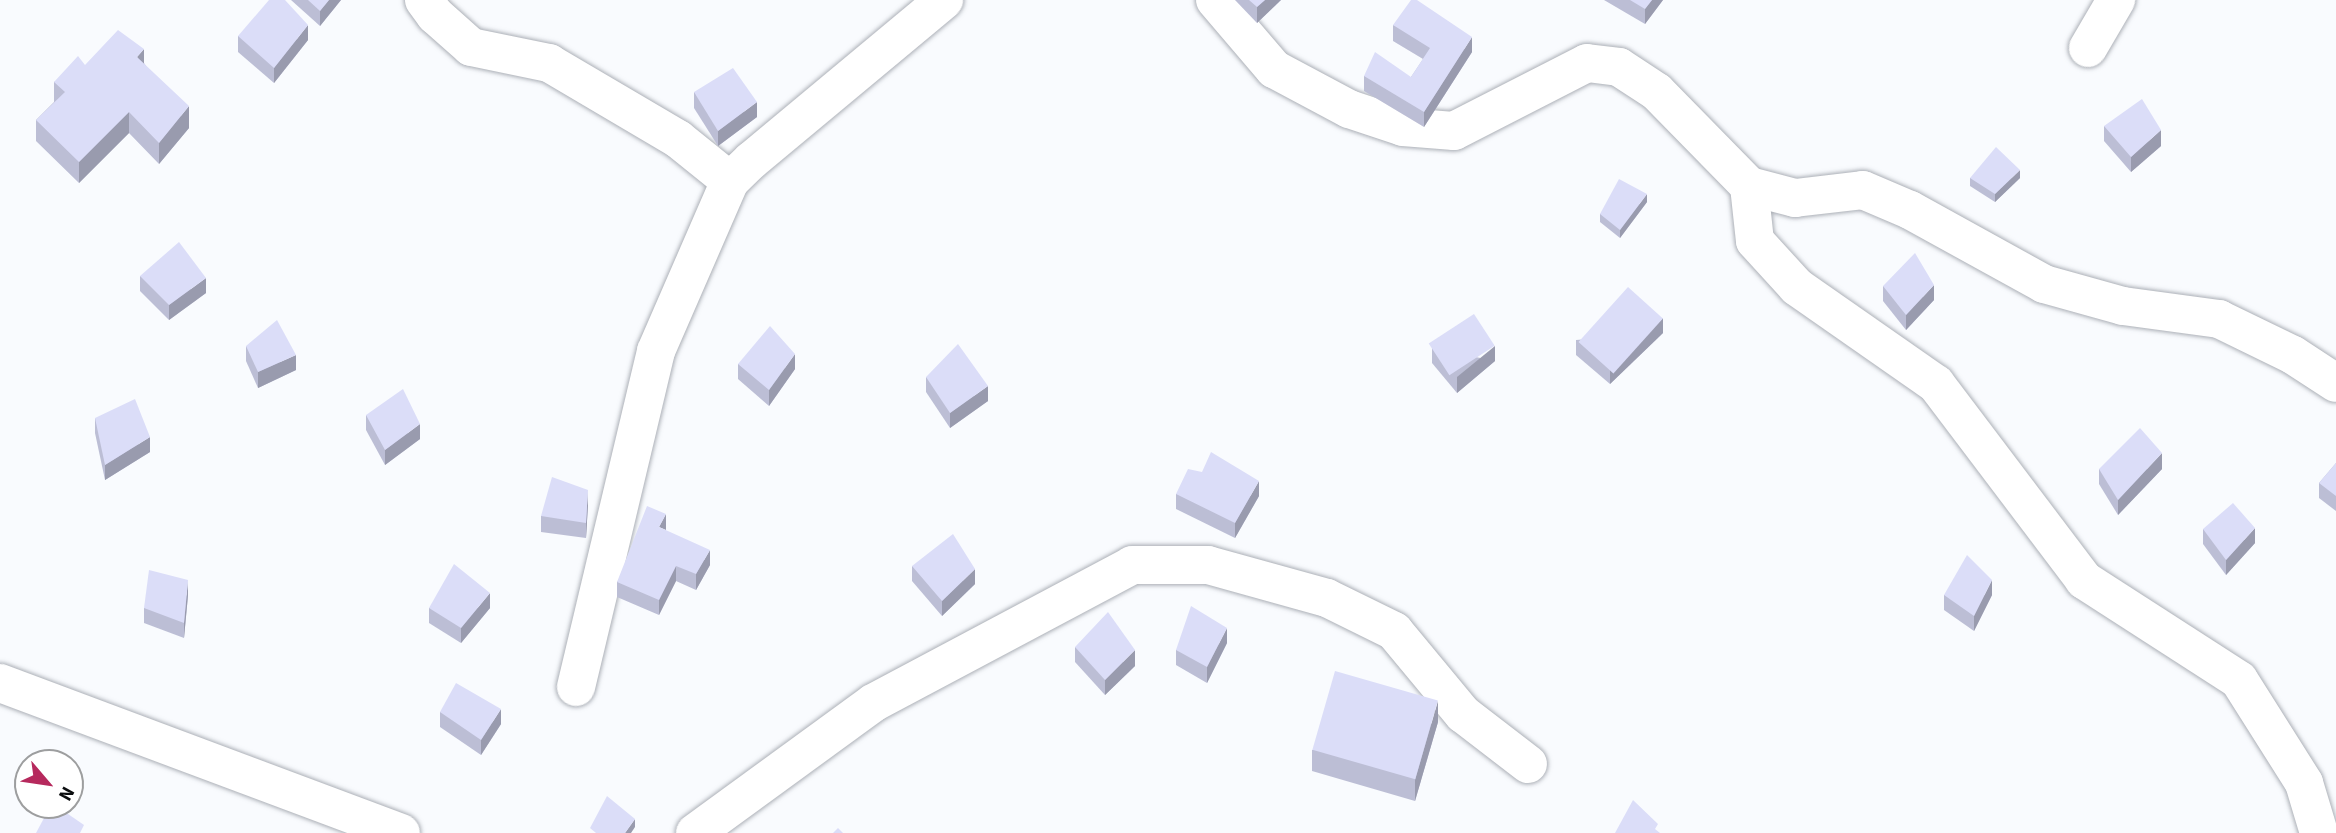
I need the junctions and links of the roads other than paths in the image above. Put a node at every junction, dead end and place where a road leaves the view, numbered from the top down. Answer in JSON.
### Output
{"nodes":[{"id":1,"x":424,"y":0,"type":"edge"},
{"id":2,"x":944,"y":0,"type":"edge"},
{"id":3,"x":1215,"y":0,"type":"edge"},
{"id":4,"x":2116,"y":0,"type":"edge"},
{"id":5,"x":2088,"y":48,"type":"dead end"},
{"id":6,"x":730,"y":181,"type":"junction"},
{"id":7,"x":1749,"y":186,"type":"junction"},
{"id":8,"x":2336,"y":383,"type":"edge"},
{"id":9,"x":0,"y":683,"type":"edge"},
{"id":10,"x":576,"y":687,"type":"dead end"},
{"id":11,"x":1528,"y":764,"type":"dead end"},
{"id":12,"x":401,"y":833,"type":"edge"},
{"id":13,"x":695,"y":833,"type":"edge"},
{"id":14,"x":2319,"y":833,"type":"edge"}],
"edges":[{"from":1,"to":6,"type":"street"},
{"from":2,"to":6,"type":"street"},
{"from":3,"to":7,"type":"street"},
{"from":4,"to":5,"type":"street"},
{"from":6,"to":10,"type":"street"},
{"from":7,"to":8,"type":"street"},
{"from":7,"to":14,"type":"street"},
{"from":9,"to":12,"type":"street"},
{"from":11,"to":13,"type":"street"}]}
